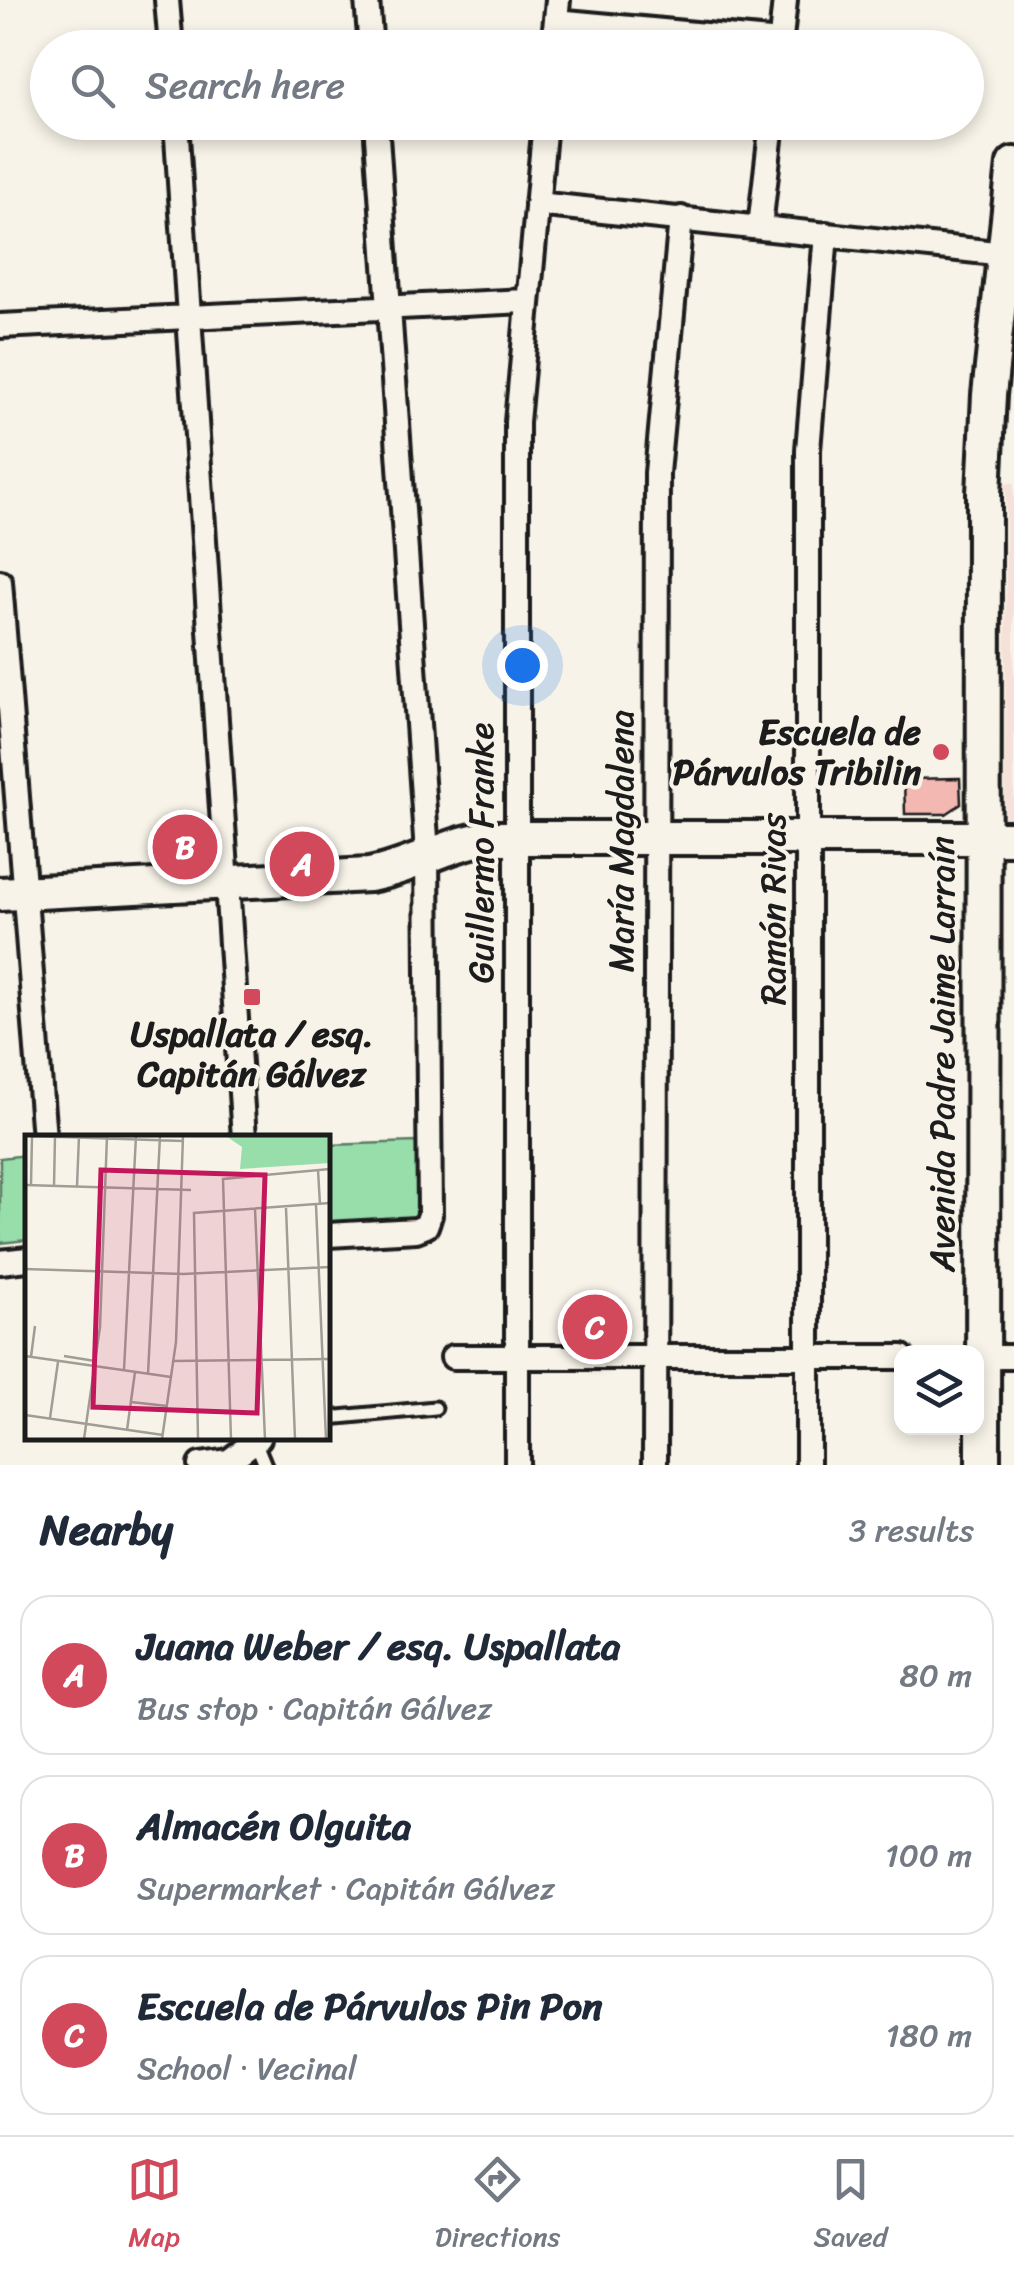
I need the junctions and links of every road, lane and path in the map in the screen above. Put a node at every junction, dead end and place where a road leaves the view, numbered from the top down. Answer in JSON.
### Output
{"nodes":[{"id":1,"x":167,"y":0,"type":"edge"},
{"id":2,"x":367,"y":0,"type":"edge"},
{"id":3,"x":785,"y":0,"type":"edge"},
{"id":4,"x":557,"y":10,"type":"edge"},
{"id":5,"x":170,"y":30,"type":"edge"},
{"id":6,"x":370,"y":30,"type":"edge"},
{"id":7,"x":684,"y":30,"type":"edge"},
{"id":8,"x":782,"y":30,"type":"edge"},
{"id":9,"x":177,"y":140,"type":"edge"},
{"id":10,"x":377,"y":140,"type":"edge"},
{"id":11,"x":543,"y":140,"type":"edge"},
{"id":12,"x":770,"y":140,"type":"edge"},
{"id":13,"x":1014,"y":164,"type":"edge"},
{"id":14,"x":536,"y":204,"type":"junction"},
{"id":15,"x":681,"y":218,"type":"junction"},
{"id":16,"x":760,"y":227,"type":"junction"},
{"id":17,"x":826,"y":234,"type":"junction"},
{"id":18,"x":1008,"y":270,"type":"edge"},
{"id":19,"x":525,"y":301,"type":"junction"},
{"id":20,"x":389,"y":306,"type":"junction"},
{"id":21,"x":190,"y":318,"type":"junction"},
{"id":22,"x":0,"y":326,"type":"edge"},
{"id":23,"x":0,"y":582,"type":"edge"},
{"id":24,"x":516,"y":838,"type":"junction"},
{"id":25,"x":656,"y":838,"type":"junction"},
{"id":26,"x":808,"y":838,"type":"junction"},
{"id":27,"x":998,"y":838,"type":"edge"},
{"id":28,"x":428,"y":853,"type":"junction"},
{"id":29,"x":228,"y":884,"type":"junction"},
{"id":30,"x":12,"y":894,"type":"edge"},
{"id":31,"x":44,"y":1135,"type":"edge"},
{"id":32,"x":244,"y":1135,"type":"edge"},
{"id":33,"x":330,"y":1235,"type":"edge"},
{"id":34,"x":25,"y":1259,"type":"edge"},
{"id":35,"x":0,"y":1262,"type":"edge"},
{"id":36,"x":453,"y":1357,"type":"dead end"},
{"id":37,"x":517,"y":1357,"type":"junction"},
{"id":38,"x":656,"y":1357,"type":"junction"},
{"id":39,"x":809,"y":1357,"type":"junction"},
{"id":40,"x":894,"y":1357,"type":"edge"},
{"id":41,"x":991,"y":1357,"type":"edge"},
{"id":42,"x":435,"y":1408,"type":"dead end"},
{"id":43,"x":330,"y":1418,"type":"edge"},
{"id":44,"x":258,"y":1440,"type":"edge"},
{"id":45,"x":200,"y":1465,"type":"edge"},
{"id":46,"x":266,"y":1465,"type":"edge"},
{"id":47,"x":517,"y":1465,"type":"edge"},
{"id":48,"x":655,"y":1465,"type":"edge"},
{"id":49,"x":808,"y":1465,"type":"edge"},
{"id":50,"x":982,"y":1465,"type":"edge"}],
"edges":[{"from":1,"to":5,"type":"street"},
{"from":2,"to":6,"type":"street"},
{"from":3,"to":8,"type":"street"},
{"from":4,"to":7,"type":"street"},
{"from":9,"to":21,"type":"street"},
{"from":10,"to":20,"type":"street"},
{"from":11,"to":14,"type":"street","name":"Guillermo Franke"},
{"from":12,"to":16,"type":"street"},
{"from":13,"to":18,"type":"street","name":"Avenida Padre Jaime Larraín"},
{"from":14,"to":15,"type":"street"},
{"from":14,"to":19,"type":"street","name":"Guillermo Franke"},
{"from":15,"to":16,"type":"street"},
{"from":15,"to":25,"type":"street","name":"María Magdalena"},
{"from":16,"to":17,"type":"street"},
{"from":17,"to":18,"type":"street"},
{"from":17,"to":26,"type":"street","name":"Ramón Rivas"},
{"from":18,"to":27,"type":"street","name":"Avenida Padre Jaime Larraín"},
{"from":19,"to":20,"type":"street"},
{"from":19,"to":24,"type":"street","name":"Guillermo Franke"},
{"from":20,"to":21,"type":"street"},
{"from":20,"to":28,"type":"street"},
{"from":21,"to":22,"type":"street"},
{"from":21,"to":29,"type":"street"},
{"from":23,"to":30,"type":"street"},
{"from":24,"to":25,"type":"street"},
{"from":24,"to":28,"type":"street"},
{"from":24,"to":37,"type":"street","name":"Guillermo Franke"},
{"from":25,"to":26,"type":"street"},
{"from":25,"to":38,"type":"street","name":"María Magdalena"},
{"from":26,"to":27,"type":"street"},
{"from":26,"to":39,"type":"street","name":"Ramón Rivas"},
{"from":27,"to":41,"type":"street","name":"Avenida Padre Jaime Larraín"},
{"from":28,"to":29,"type":"street"},
{"from":28,"to":33,"type":"street"},
{"from":29,"to":30,"type":"street"},
{"from":29,"to":32,"type":"street"},
{"from":30,"to":31,"type":"street"},
{"from":34,"to":35,"type":"street"},
{"from":36,"to":37,"type":"street"},
{"from":37,"to":38,"type":"street"},
{"from":37,"to":47,"type":"street","name":"Guillermo Franke"},
{"from":38,"to":39,"type":"street"},
{"from":38,"to":48,"type":"street","name":"María Magdalena"},
{"from":39,"to":40,"type":"street"},
{"from":39,"to":49,"type":"street","name":"Ramón Rivas"},
{"from":41,"to":50,"type":"street","name":"Avenida Padre Jaime Larraín"},
{"from":42,"to":43,"type":"lane"},
{"from":44,"to":45,"type":"street"},
{"from":44,"to":46,"type":"lane"}]}
